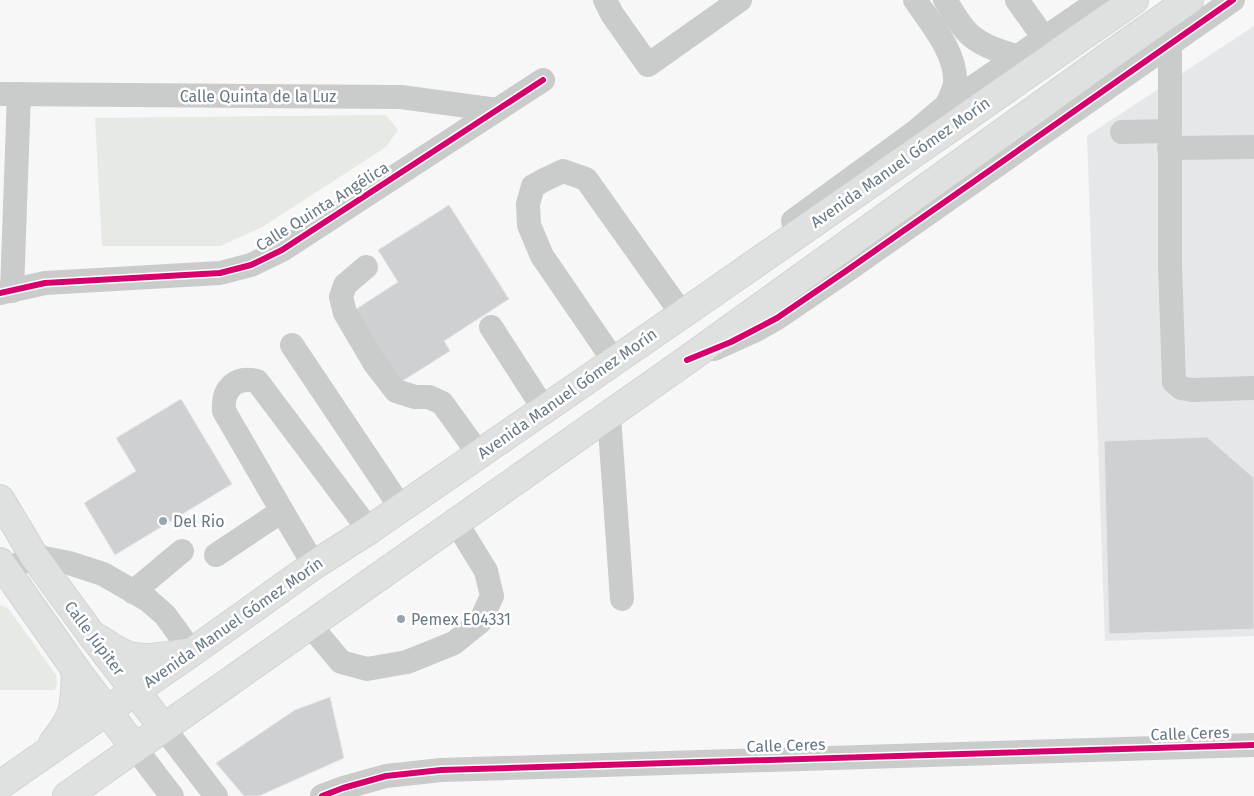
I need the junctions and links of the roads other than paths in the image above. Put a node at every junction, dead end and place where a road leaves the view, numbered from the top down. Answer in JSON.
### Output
{"nodes":[{"id":1,"x":605,"y":0,"type":"edge"},
{"id":2,"x":740,"y":0,"type":"edge"},
{"id":3,"x":915,"y":0,"type":"edge"},
{"id":4,"x":945,"y":0,"type":"edge"},
{"id":5,"x":1017,"y":0,"type":"edge"},
{"id":6,"x":1189,"y":0,"type":"edge"},
{"id":7,"x":1233,"y":0,"type":"edge"},
{"id":8,"x":1116,"y":5,"type":"edge"},
{"id":9,"x":1044,"y":38,"type":"junction"},
{"id":10,"x":1170,"y":44,"type":"junction"},
{"id":11,"x":1018,"y":56,"type":"junction"},
{"id":12,"x":543,"y":80,"type":"dead end"},
{"id":13,"x":9,"y":94,"type":"edge"},
{"id":14,"x":947,"y":105,"type":"junction"},
{"id":15,"x":497,"y":110,"type":"junction"},
{"id":16,"x":1122,"y":132,"type":"dead end"},
{"id":17,"x":1169,"y":139,"type":"junction"},
{"id":18,"x":1254,"y":147,"type":"edge"},
{"id":19,"x":366,"y":267,"type":"dead end"},
{"id":20,"x":6,"y":282,"type":"edge"},
{"id":21,"x":707,"y":297,"type":"junction"},
{"id":22,"x":682,"y":314,"type":"junction"},
{"id":23,"x":492,"y":327,"type":"dead end"},
{"id":24,"x":292,"y":345,"type":"dead end"},
{"id":25,"x":687,"y":360,"type":"junction"},
{"id":26,"x":614,"y":361,"type":"junction"},
{"id":27,"x":1254,"y":388,"type":"edge"},
{"id":28,"x":544,"y":409,"type":"junction"},
{"id":29,"x":609,"y":415,"type":"junction"},
{"id":30,"x":478,"y":454,"type":"junction"},
{"id":31,"x":0,"y":499,"type":"edge"},
{"id":32,"x":401,"y":508,"type":"junction"},
{"id":33,"x":282,"y":511,"type":"junction"},
{"id":34,"x":456,"y":522,"type":"junction"},
{"id":35,"x":369,"y":530,"type":"junction"},
{"id":36,"x":182,"y":551,"type":"dead end"},
{"id":37,"x":216,"y":555,"type":"dead end"},
{"id":38,"x":34,"y":556,"type":"junction"},
{"id":39,"x":314,"y":565,"type":"junction"},
{"id":40,"x":2,"y":569,"type":"edge"},
{"id":41,"x":133,"y":592,"type":"junction"},
{"id":42,"x":622,"y":599,"type":"dead end"},
{"id":43,"x":310,"y":625,"type":"junction"},
{"id":44,"x":91,"y":634,"type":"junction"},
{"id":45,"x":192,"y":652,"type":"junction"},
{"id":46,"x":76,"y":670,"type":"junction"},
{"id":47,"x":135,"y":691,"type":"junction"},
{"id":48,"x":106,"y":711,"type":"junction"},
{"id":49,"x":164,"y":727,"type":"junction"},
{"id":50,"x":1254,"y":745,"type":"edge"},
{"id":51,"x":135,"y":748,"type":"junction"},
{"id":52,"x":46,"y":753,"type":"junction"},
{"id":53,"x":0,"y":784,"type":"edge"},
{"id":54,"x":66,"y":796,"type":"edge"},
{"id":55,"x":172,"y":796,"type":"edge"},
{"id":56,"x":216,"y":796,"type":"edge"},
{"id":57,"x":322,"y":796,"type":"edge"}],
"edges":[{"from":1,"to":2,"type":"street"},
{"from":3,"to":14,"type":"street"},
{"from":4,"to":11,"type":"street"},
{"from":5,"to":9,"type":"street"},
{"from":6,"to":25,"type":"main road"},
{"from":7,"to":10,"type":"street"},
{"from":8,"to":9,"type":"street"},
{"from":8,"to":21,"type":"main road","name":"Avenida Manuel Gómez Morín"},
{"from":9,"to":11,"type":"street"},
{"from":10,"to":17,"type":"street"},
{"from":10,"to":25,"type":"street"},
{"from":11,"to":14,"type":"street"},
{"from":12,"to":15,"type":"street","name":"Calle Quinta Angélica"},
{"from":13,"to":15,"type":"street","name":"Calle Quinta de la Luz"},
{"from":13,"to":20,"type":"street","name":"Calle Quinta de la Luz"},
{"from":14,"to":21,"type":"street"},
{"from":15,"to":20,"type":"street","name":"Calle Quinta Angélica"},
{"from":16,"to":17,"type":"street"},
{"from":17,"to":18,"type":"street"},
{"from":17,"to":27,"type":"street"},
{"from":19,"to":30,"type":"street"},
{"from":21,"to":22,"type":"main road","name":"Avenida Manuel Gómez Morín"},
{"from":22,"to":26,"type":"main road","name":"Avenida Manuel Gómez Morín"},
{"from":22,"to":26,"type":"street"},
{"from":23,"to":28,"type":"street"},
{"from":24,"to":32,"type":"street"},
{"from":25,"to":29,"type":"main road"},
{"from":26,"to":28,"type":"main road","name":"Avenida Manuel Gómez Morín"},
{"from":28,"to":30,"type":"main road","name":"Avenida Manuel Gómez Morín"},
{"from":29,"to":34,"type":"main road"},
{"from":29,"to":42,"type":"street"},
{"from":30,"to":32,"type":"main road","name":"Avenida Manuel Gómez Morín"},
{"from":31,"to":38,"type":"main road","name":"Calle Júpiter"},
{"from":32,"to":35,"type":"main road","name":"Avenida Manuel Gómez Morín"},
{"from":33,"to":35,"type":"street"},
{"from":33,"to":37,"type":"street"},
{"from":33,"to":39,"type":"street"},
{"from":34,"to":43,"type":"main road"},
{"from":34,"to":43,"type":"street"},
{"from":35,"to":39,"type":"main road","name":"Avenida Manuel Gómez Morín"},
{"from":36,"to":41,"type":"street"},
{"from":38,"to":40,"type":"street"},
{"from":38,"to":41,"type":"street"},
{"from":38,"to":44,"type":"main road","name":"Calle Júpiter"},
{"from":39,"to":45,"type":"main road","name":"Avenida Manuel Gómez Morín"},
{"from":40,"to":46,"type":"main road","name":"Calle Júpiter"},
{"from":41,"to":45,"type":"street"},
{"from":43,"to":49,"type":"main road"},
{"from":44,"to":45,"type":"main road"},
{"from":44,"to":47,"type":"main road","name":"Calle Júpiter"},
{"from":45,"to":47,"type":"main road","name":"Avenida Manuel Gómez Morín"},
{"from":46,"to":48,"type":"main road","name":"Calle Júpiter"},
{"from":46,"to":52,"type":"main road"},
{"from":47,"to":48,"type":"main road","name":"Avenida Manuel Gómez Morín"},
{"from":47,"to":49,"type":"main road","name":"Calle Júpiter"},
{"from":48,"to":51,"type":"main road","name":"Calle Júpiter"},
{"from":48,"to":52,"type":"main road","name":"Avenida Manuel Gómez Morín"},
{"from":49,"to":51,"type":"main road"},
{"from":49,"to":56,"type":"street","name":"Calle Júpiter"},
{"from":50,"to":57,"type":"street","name":"Calle Ceres"},
{"from":51,"to":54,"type":"main road"},
{"from":51,"to":55,"type":"street","name":"Calle Júpiter"},
{"from":52,"to":53,"type":"main road","name":"Avenida Manuel Gómez Morín"}]}
